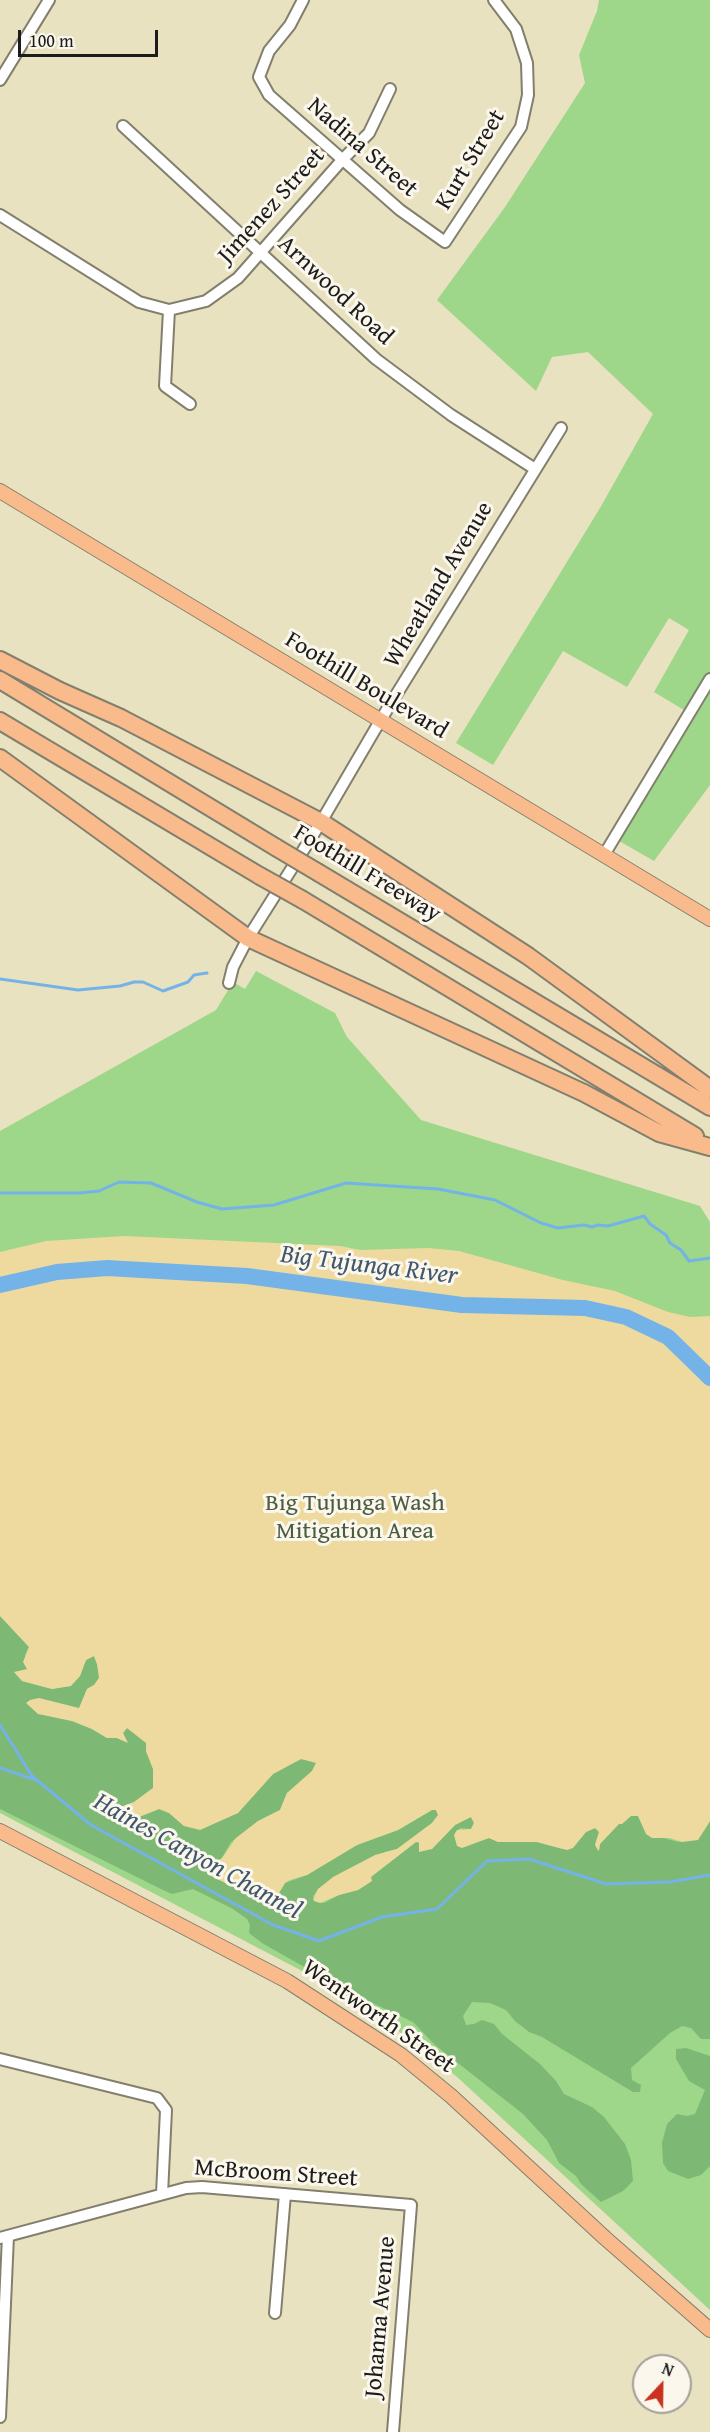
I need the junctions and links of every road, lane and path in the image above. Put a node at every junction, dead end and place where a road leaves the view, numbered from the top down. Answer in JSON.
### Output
{"nodes":[{"id":1,"x":49,"y":0,"type":"edge"},
{"id":2,"x":303,"y":0,"type":"edge"},
{"id":3,"x":494,"y":0,"type":"edge"},
{"id":4,"x":0,"y":80,"type":"edge"},
{"id":5,"x":390,"y":89,"type":"dead end"},
{"id":6,"x":123,"y":126,"type":"dead end"},
{"id":7,"x":343,"y":159,"type":"junction"},
{"id":8,"x":0,"y":216,"type":"edge"},
{"id":9,"x":445,"y":242,"type":"joint"},
{"id":10,"x":261,"y":252,"type":"junction"},
{"id":11,"x":169,"y":310,"type":"junction"},
{"id":12,"x":190,"y":404,"type":"dead end"},
{"id":13,"x":561,"y":428,"type":"dead end"},
{"id":14,"x":535,"y":469,"type":"junction"},
{"id":15,"x":0,"y":492,"type":"edge"},
{"id":16,"x":0,"y":660,"type":"edge"},
{"id":17,"x":710,"y":679,"type":"edge"},
{"id":18,"x":0,"y":680,"type":"edge"},
{"id":19,"x":0,"y":721,"type":"edge"},
{"id":20,"x":380,"y":721,"type":"junction"},
{"id":21,"x":0,"y":758,"type":"edge"},
{"id":22,"x":321,"y":822,"type":"junction"},
{"id":23,"x":604,"y":855,"type":"junction"},
{"id":24,"x":710,"y":919,"type":"edge"},
{"id":25,"x":248,"y":938,"type":"junction"},
{"id":26,"x":229,"y":983,"type":"dead end"},
{"id":27,"x":710,"y":1089,"type":"edge"},
{"id":28,"x":710,"y":1107,"type":"edge"},
{"id":29,"x":710,"y":1146,"type":"edge"},
{"id":30,"x":0,"y":1831,"type":"edge"},
{"id":31,"x":0,"y":2059,"type":"edge"},
{"id":32,"x":162,"y":2194,"type":"junction"},
{"id":33,"x":285,"y":2194,"type":"junction"},
{"id":34,"x":411,"y":2205,"type":"joint"},
{"id":35,"x":4,"y":2237,"type":"edge"},
{"id":36,"x":275,"y":2313,"type":"dead end"},
{"id":37,"x":710,"y":2330,"type":"edge"},
{"id":38,"x":0,"y":2417,"type":"edge"},
{"id":39,"x":393,"y":2432,"type":"edge"}],
"edges":[{"from":1,"to":4,"type":"street"},
{"from":2,"to":7,"type":"street","name":"Nadina Street"},
{"from":3,"to":9,"type":"street","name":"Kurt Street"},
{"from":5,"to":7,"type":"street","name":"Jimenez Street"},
{"from":6,"to":10,"type":"street","name":"Arnwood Road"},
{"from":7,"to":9,"type":"street","name":"Nadina Street"},
{"from":7,"to":10,"type":"street","name":"Jimenez Street"},
{"from":8,"to":11,"type":"street","name":"Jimenez Street"},
{"from":10,"to":11,"type":"street","name":"Jimenez Street"},
{"from":10,"to":14,"type":"street","name":"Arnwood Road"},
{"from":11,"to":12,"type":"street"},
{"from":13,"to":14,"type":"street","name":"Wheatland Avenue"},
{"from":14,"to":20,"type":"street","name":"Wheatland Avenue"},
{"from":15,"to":20,"type":"main road","name":"Foothill Boulevard"},
{"from":16,"to":22,"type":"highway"},
{"from":17,"to":23,"type":"street"},
{"from":18,"to":28,"type":"highway","name":"Foothill Freeway","bridge":true},
{"from":19,"to":29,"type":"highway","bridge":true},
{"from":20,"to":22,"type":"street","name":"Wheatland Avenue"},
{"from":20,"to":23,"type":"main road","name":"Foothill Boulevard"},
{"from":21,"to":25,"type":"highway"},
{"from":22,"to":25,"type":"street","name":"Wheatland Avenue"},
{"from":22,"to":27,"type":"highway"},
{"from":23,"to":24,"type":"main road","name":"Foothill Boulevard"},
{"from":25,"to":26,"type":"street","name":"Wheatland Avenue"},
{"from":25,"to":29,"type":"highway"},
{"from":30,"to":37,"type":"main road","name":"Wentworth Street"},
{"from":31,"to":32,"type":"street"},
{"from":32,"to":33,"type":"street","name":"McBroom Street"},
{"from":32,"to":35,"type":"street","name":"McBroom Street"},
{"from":33,"to":34,"type":"street","name":"McBroom Street"},
{"from":33,"to":36,"type":"street"},
{"from":34,"to":39,"type":"street","name":"Johanna Avenue"},
{"from":35,"to":38,"type":"street"}]}
